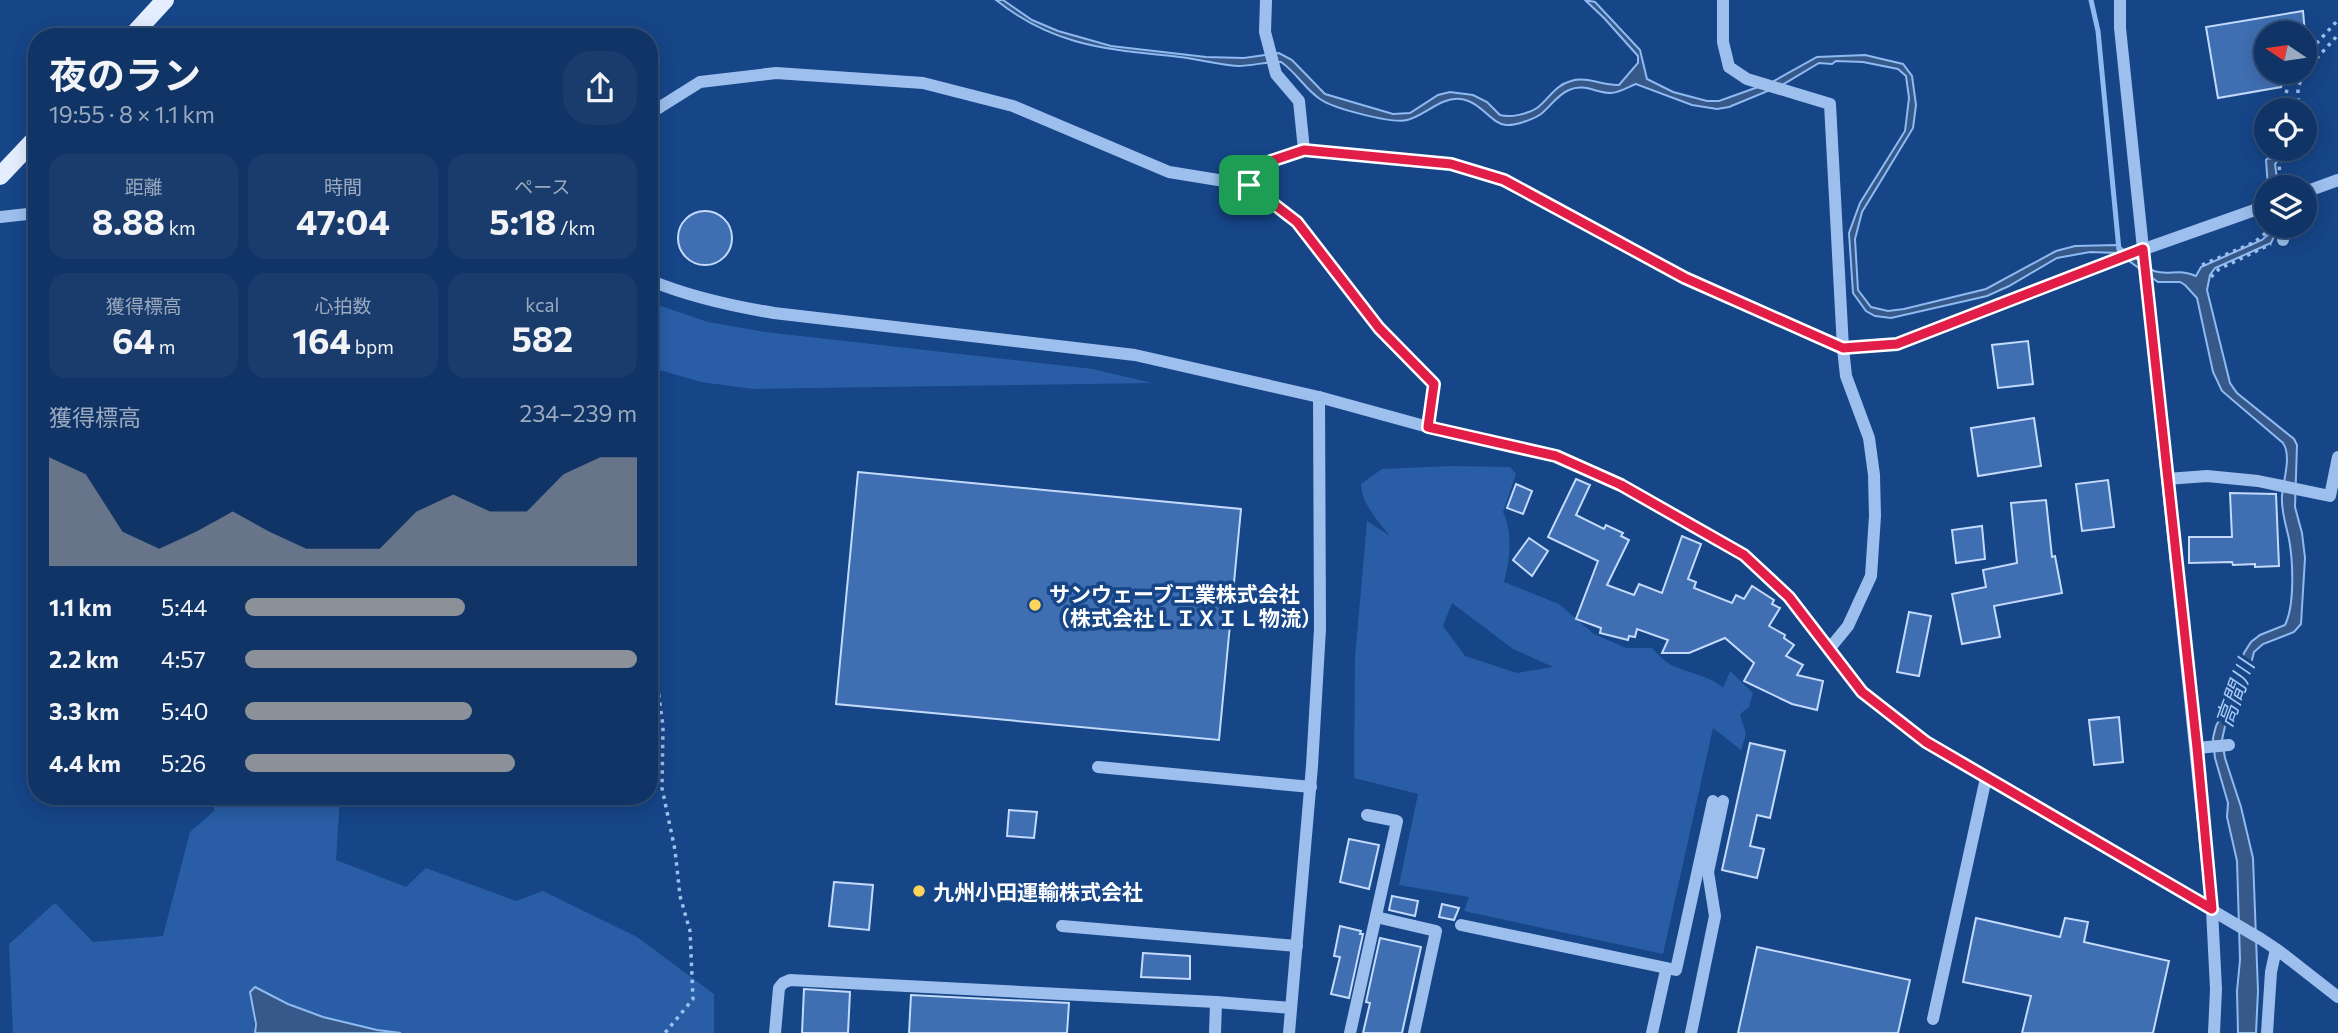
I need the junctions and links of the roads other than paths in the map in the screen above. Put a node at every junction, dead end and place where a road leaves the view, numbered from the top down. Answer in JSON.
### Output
{"nodes":[{"id":1,"x":166,"y":0,"type":"edge"},
{"id":2,"x":1266,"y":0,"type":"edge"},
{"id":3,"x":1723,"y":0,"type":"edge"},
{"id":4,"x":2120,"y":0,"type":"edge"},
{"id":5,"x":140,"y":28,"type":"edge"},
{"id":6,"x":658,"y":108,"type":"edge"},
{"id":7,"x":28,"y":146,"type":"edge"},
{"id":8,"x":1304,"y":150,"type":"junction"},
{"id":9,"x":0,"y":176,"type":"edge"},
{"id":10,"x":2338,"y":180,"type":"edge"},
{"id":11,"x":1249,"y":185,"type":"junction"},
{"id":12,"x":2317,"y":188,"type":"edge"},
{"id":13,"x":2254,"y":210,"type":"edge"},
{"id":14,"x":28,"y":214,"type":"edge"},
{"id":15,"x":0,"y":217,"type":"edge"},
{"id":16,"x":2141,"y":253,"type":"junction"},
{"id":17,"x":658,"y":284,"type":"edge"},
{"id":18,"x":1843,"y":348,"type":"junction"},
{"id":19,"x":1319,"y":397,"type":"junction"},
{"id":20,"x":1428,"y":427,"type":"junction"},
{"id":21,"x":2338,"y":457,"type":"edge"},
{"id":22,"x":2167,"y":479,"type":"junction"},
{"id":23,"x":1830,"y":648,"type":"junction"},
{"id":24,"x":2229,"y":745,"type":"dead end"},
{"id":25,"x":2201,"y":747,"type":"junction"},
{"id":26,"x":1098,"y":767,"type":"dead end"},
{"id":27,"x":1986,"y":778,"type":"junction"},
{"id":28,"x":1311,"y":787,"type":"junction"},
{"id":29,"x":1367,"y":815,"type":"dead end"},
{"id":30,"x":2212,"y":909,"type":"junction"},
{"id":31,"x":1376,"y":917,"type":"junction"},
{"id":32,"x":1461,"y":925,"type":"dead end"},
{"id":33,"x":1062,"y":926,"type":"dead end"},
{"id":34,"x":1297,"y":946,"type":"junction"},
{"id":35,"x":2276,"y":949,"type":"junction"},
{"id":36,"x":1666,"y":970,"type":"junction"},
{"id":37,"x":2338,"y":997,"type":"edge"},
{"id":38,"x":1216,"y":1002,"type":"junction"},
{"id":39,"x":1291,"y":1008,"type":"junction"},
{"id":40,"x":1933,"y":1019,"type":"dead end"},
{"id":41,"x":775,"y":1033,"type":"edge"},
{"id":42,"x":1215,"y":1033,"type":"edge"},
{"id":43,"x":1289,"y":1033,"type":"edge"},
{"id":44,"x":1350,"y":1033,"type":"edge"},
{"id":45,"x":1414,"y":1033,"type":"edge"},
{"id":46,"x":1652,"y":1033,"type":"edge"},
{"id":47,"x":1691,"y":1033,"type":"edge"},
{"id":48,"x":2214,"y":1033,"type":"edge"},
{"id":49,"x":2267,"y":1033,"type":"edge"}],
"edges":[{"from":1,"to":5,"type":"main road"},
{"from":2,"to":8,"type":"street"},
{"from":3,"to":18,"type":"street"},
{"from":4,"to":16,"type":"street"},
{"from":6,"to":11,"type":"street"},
{"from":7,"to":9,"type":"main road"},
{"from":8,"to":11,"type":"street"},
{"from":8,"to":18,"type":"street"},
{"from":10,"to":12,"type":"street"},
{"from":11,"to":20,"type":"street"},
{"from":13,"to":16,"type":"street"},
{"from":14,"to":15,"type":"street"},
{"from":16,"to":18,"type":"street"},
{"from":16,"to":22,"type":"street"},
{"from":17,"to":19,"type":"street"},
{"from":18,"to":23,"type":"street"},
{"from":19,"to":20,"type":"street"},
{"from":19,"to":28,"type":"street"},
{"from":20,"to":23,"type":"street"},
{"from":21,"to":22,"type":"street"},
{"from":22,"to":25,"type":"street"},
{"from":23,"to":27,"type":"street"},
{"from":24,"to":25,"type":"street"},
{"from":25,"to":30,"type":"street"},
{"from":26,"to":28,"type":"street"},
{"from":27,"to":30,"type":"street"},
{"from":27,"to":40,"type":"street"},
{"from":28,"to":34,"type":"street"},
{"from":29,"to":31,"type":"street"},
{"from":30,"to":35,"type":"street"},
{"from":30,"to":48,"type":"street"},
{"from":31,"to":44,"type":"street"},
{"from":31,"to":45,"type":"street"},
{"from":32,"to":36,"type":"street"},
{"from":33,"to":34,"type":"street"},
{"from":34,"to":39,"type":"street"},
{"from":35,"to":37,"type":"street"},
{"from":35,"to":49,"type":"street"},
{"from":36,"to":46,"type":"street"},
{"from":36,"to":47,"type":"street"},
{"from":38,"to":39,"type":"street"},
{"from":38,"to":41,"type":"street"},
{"from":38,"to":42,"type":"street"},
{"from":39,"to":43,"type":"street"}]}
